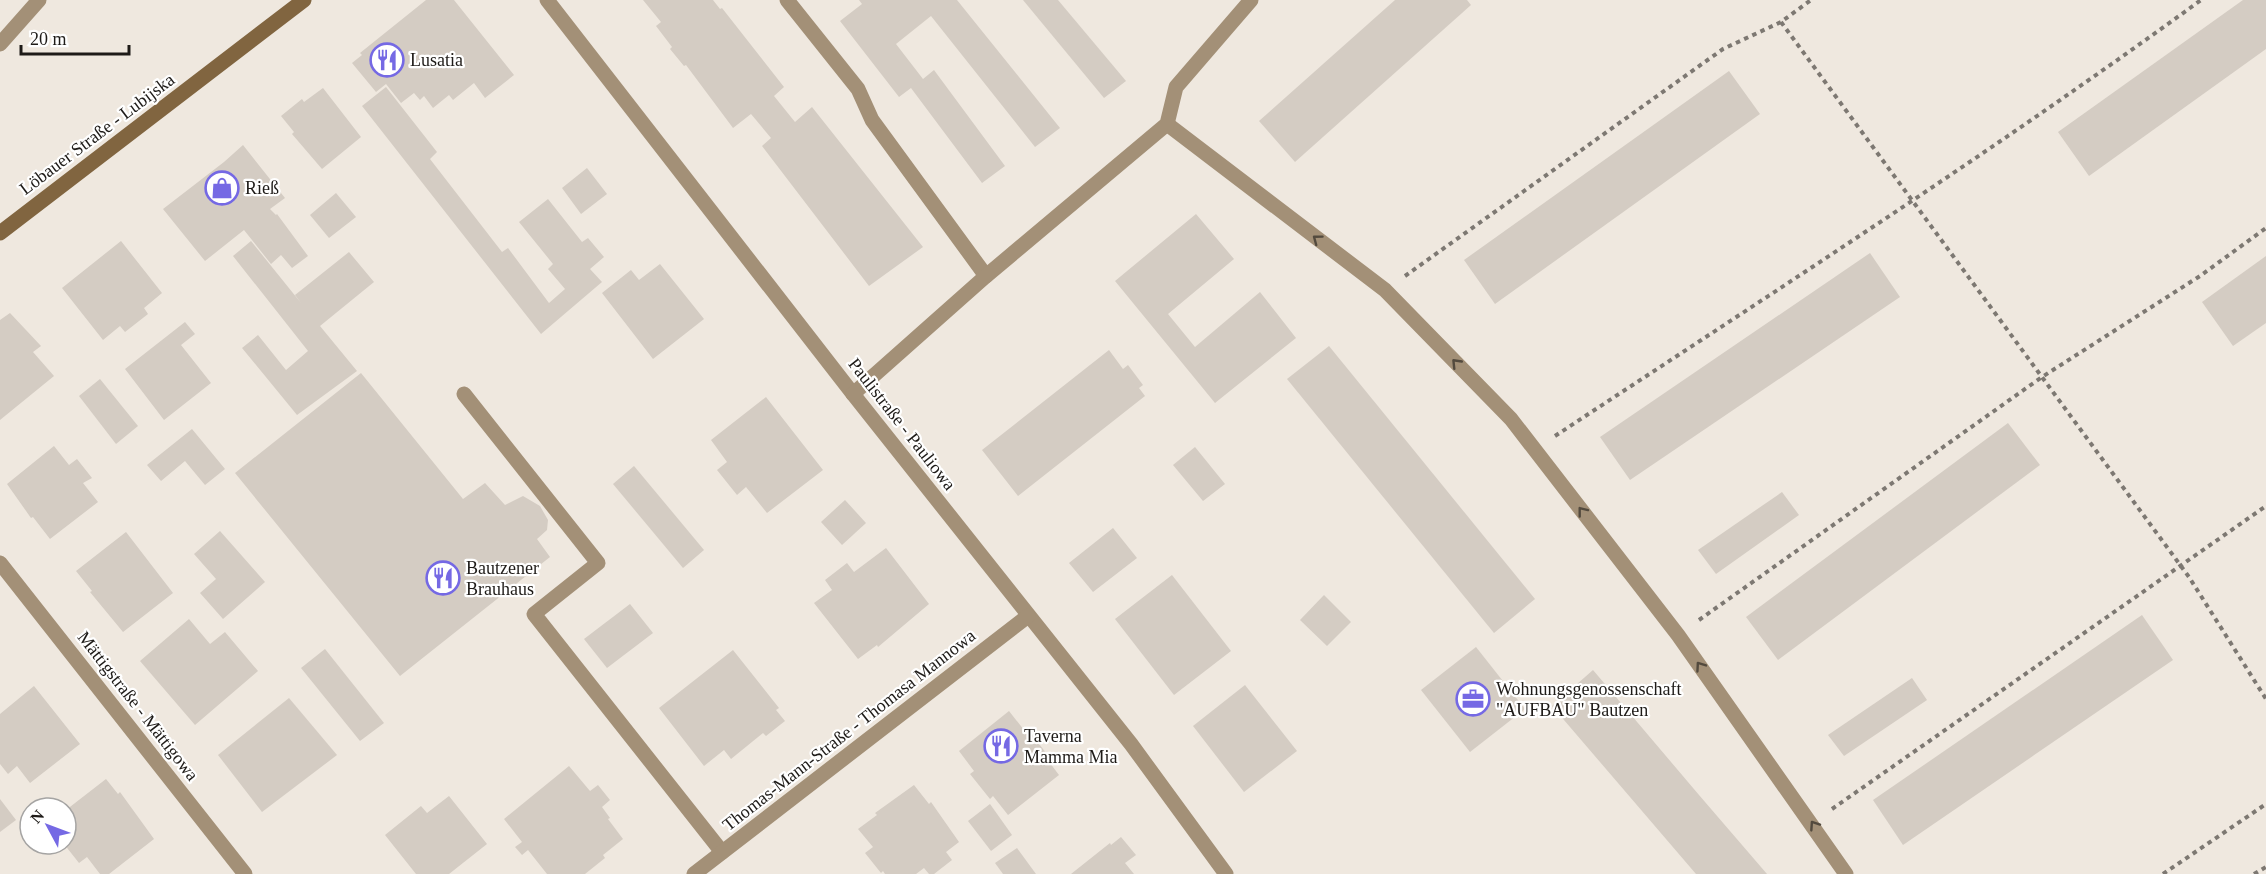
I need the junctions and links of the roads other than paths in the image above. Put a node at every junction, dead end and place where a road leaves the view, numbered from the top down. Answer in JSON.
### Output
{"nodes":[{"id":1,"x":39,"y":0,"type":"edge"},
{"id":2,"x":304,"y":0,"type":"edge"},
{"id":3,"x":547,"y":0,"type":"edge"},
{"id":4,"x":788,"y":0,"type":"edge"},
{"id":5,"x":1251,"y":0,"type":"edge"},
{"id":6,"x":0,"y":44,"type":"edge"},
{"id":7,"x":1167,"y":124,"type":"junction"},
{"id":8,"x":0,"y":233,"type":"edge"},
{"id":9,"x":986,"y":276,"type":"junction"},
{"id":10,"x":464,"y":394,"type":"dead end"},
{"id":11,"x":853,"y":394,"type":"junction"},
{"id":12,"x":0,"y":562,"type":"edge"},
{"id":13,"x":1028,"y":616,"type":"junction"},
{"id":14,"x":722,"y":852,"type":"junction"},
{"id":15,"x":245,"y":874,"type":"edge"},
{"id":16,"x":694,"y":874,"type":"edge"},
{"id":17,"x":1226,"y":874,"type":"edge"},
{"id":18,"x":1846,"y":874,"type":"edge"}],
"edges":[{"from":1,"to":6,"type":"street"},
{"from":2,"to":8,"type":"main road","name":"Löbauer Straße - Lubijska"},
{"from":3,"to":11,"type":"street","name":"Paulistraße - Pauliowa"},
{"from":4,"to":9,"type":"street"},
{"from":5,"to":7,"type":"street"},
{"from":7,"to":9,"type":"street"},
{"from":18,"to":7,"type":"street","one_way":true},
{"from":9,"to":11,"type":"street"},
{"from":10,"to":14,"type":"street"},
{"from":11,"to":13,"type":"street","name":"Paulistraße - Pauliowa"},
{"from":12,"to":15,"type":"street","name":"Mättigstraße - Mättigowa"},
{"from":13,"to":14,"type":"street","name":"Thomas-Mann-Straße - Thomasa Mannowa"},
{"from":13,"to":17,"type":"street","name":"Paulistraße - Pauliowa"},
{"from":14,"to":16,"type":"street","name":"Thomas-Mann-Straße - Thomasa Mannowa"}]}
